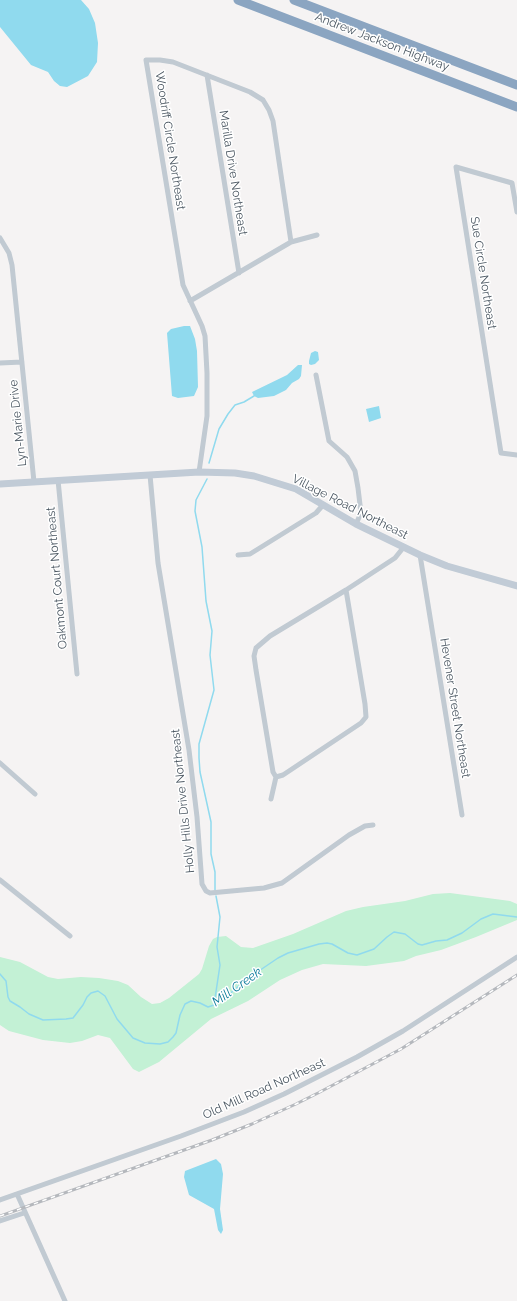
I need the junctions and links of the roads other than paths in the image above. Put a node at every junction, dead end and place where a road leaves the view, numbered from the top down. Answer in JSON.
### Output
{"nodes":[{"id":1,"x":238,"y":0,"type":"edge"},
{"id":2,"x":294,"y":0,"type":"edge"},
{"id":3,"x":207,"y":76,"type":"junction"},
{"id":4,"x":517,"y":86,"type":"edge"},
{"id":5,"x":517,"y":107,"type":"edge"},
{"id":6,"x":517,"y":212,"type":"edge"},
{"id":7,"x":317,"y":234,"type":"dead end"},
{"id":8,"x":0,"y":238,"type":"edge"},
{"id":9,"x":291,"y":242,"type":"junction"},
{"id":10,"x":239,"y":273,"type":"junction"},
{"id":11,"x":190,"y":301,"type":"junction"},
{"id":12,"x":0,"y":362,"type":"edge"},
{"id":13,"x":22,"y":362,"type":"junction"},
{"id":14,"x":316,"y":375,"type":"dead end"},
{"id":15,"x":517,"y":455,"type":"edge"},
{"id":16,"x":200,"y":472,"type":"junction"},
{"id":17,"x":150,"y":474,"type":"junction"},
{"id":18,"x":58,"y":480,"type":"junction"},
{"id":19,"x":34,"y":482,"type":"junction"},
{"id":20,"x":0,"y":484,"type":"edge"},
{"id":21,"x":323,"y":505,"type":"junction"},
{"id":22,"x":356,"y":524,"type":"junction"},
{"id":23,"x":403,"y":548,"type":"junction"},
{"id":24,"x":238,"y":555,"type":"dead end"},
{"id":25,"x":420,"y":555,"type":"junction"},
{"id":26,"x":517,"y":586,"type":"edge"},
{"id":27,"x":346,"y":590,"type":"junction"},
{"id":28,"x":77,"y":674,"type":"dead end"},
{"id":29,"x":0,"y":763,"type":"edge"},
{"id":30,"x":276,"y":777,"type":"junction"},
{"id":31,"x":35,"y":794,"type":"dead end"},
{"id":32,"x":271,"y":799,"type":"dead end"},
{"id":33,"x":462,"y":815,"type":"dead end"},
{"id":34,"x":374,"y":826,"type":"dead end"},
{"id":35,"x":0,"y":880,"type":"edge"},
{"id":36,"x":70,"y":936,"type":"dead end"},
{"id":37,"x":517,"y":957,"type":"edge"},
{"id":38,"x":17,"y":1194,"type":"junction"},
{"id":39,"x":0,"y":1200,"type":"edge"},
{"id":40,"x":24,"y":1213,"type":"junction"},
{"id":41,"x":0,"y":1221,"type":"edge"},
{"id":42,"x":65,"y":1301,"type":"edge"}],
"edges":[{"from":1,"to":5,"type":"highway","name":"Andrew Jackson Highway"},
{"from":2,"to":4,"type":"highway","name":"Andrew Jackson Highway"},
{"from":3,"to":9,"type":"street","name":"Woodriff Circle Northeast"},
{"from":3,"to":10,"type":"street","name":"Marilla Drive Northeast"},
{"from":3,"to":11,"type":"street","name":"Woodriff Circle Northeast"},
{"from":6,"to":15,"type":"street","name":"Sue Circle Northeast"},
{"from":7,"to":9,"type":"street"},
{"from":8,"to":13,"type":"street","name":"Lyn-Marie Drive"},
{"from":9,"to":10,"type":"street"},
{"from":10,"to":11,"type":"street"},
{"from":11,"to":16,"type":"street","name":"Woodriff Circle Northeast"},
{"from":12,"to":13,"type":"street"},
{"from":13,"to":19,"type":"street","name":"Lyn-Marie Drive"},
{"from":14,"to":22,"type":"street"},
{"from":16,"to":17,"type":"main road","name":"Village Road Northeast"},
{"from":16,"to":21,"type":"main road","name":"Village Road Northeast"},
{"from":17,"to":18,"type":"main road","name":"Village Road Northeast"},
{"from":17,"to":34,"type":"street","name":"Holly Hills Drive Northeast"},
{"from":18,"to":19,"type":"main road","name":"Village Road Northeast"},
{"from":18,"to":28,"type":"street","name":"Oakmont Court Northeast"},
{"from":19,"to":20,"type":"main road","name":"Village Road Northeast"},
{"from":21,"to":22,"type":"main road","name":"Village Road Northeast"},
{"from":21,"to":24,"type":"street"},
{"from":22,"to":23,"type":"main road","name":"Village Road Northeast"},
{"from":23,"to":25,"type":"main road","name":"Village Road Northeast"},
{"from":23,"to":27,"type":"street"},
{"from":25,"to":26,"type":"main road","name":"Village Road Northeast"},
{"from":25,"to":33,"type":"street","name":"Hevener Street Northeast"},
{"from":27,"to":30,"type":"street"},
{"from":27,"to":30,"type":"street"},
{"from":29,"to":31,"type":"street"},
{"from":30,"to":32,"type":"street"},
{"from":35,"to":36,"type":"street"},
{"from":37,"to":38,"type":"street","name":"Old Mill Road Northeast"},
{"from":38,"to":39,"type":"street","name":"Old Mill Road Northeast"},
{"from":38,"to":40,"type":"street"},
{"from":40,"to":41,"type":"street"},
{"from":40,"to":42,"type":"street"}]}
